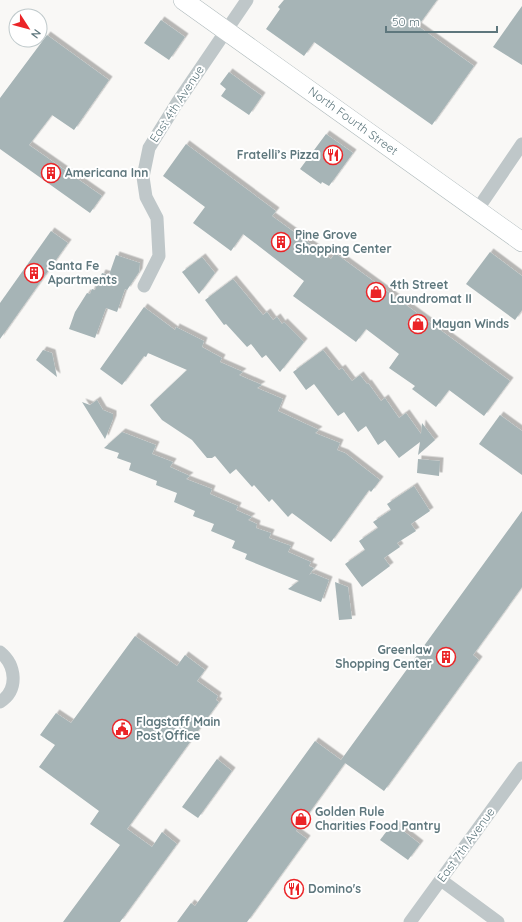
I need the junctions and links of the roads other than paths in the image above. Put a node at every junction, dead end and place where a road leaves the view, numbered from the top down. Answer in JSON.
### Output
{"nodes":[{"id":1,"x":183,"y":0,"type":"edge"},
{"id":2,"x":247,"y":0,"type":"edge"},
{"id":3,"x":226,"y":30,"type":"junction"},
{"id":4,"x":522,"y":144,"type":"edge"},
{"id":5,"x":476,"y":210,"type":"junction"},
{"id":6,"x":522,"y":242,"type":"edge"},
{"id":7,"x":144,"y":286,"type":"dead end"},
{"id":8,"x":0,"y":652,"type":"edge"},
{"id":9,"x":0,"y":702,"type":"edge"},
{"id":10,"x":522,"y":768,"type":"edge"},
{"id":11,"x":441,"y":880,"type":"junction"},
{"id":12,"x":491,"y":920,"type":"edge"},
{"id":13,"x":410,"y":922,"type":"edge"}],
"edges":[{"from":1,"to":3,"type":"main road","name":"North Fourth Street"},
{"from":2,"to":3,"type":"street","name":"East 4th Avenue"},
{"from":3,"to":5,"type":"main road","name":"North Fourth Street"},
{"from":3,"to":7,"type":"street","name":"East 4th Avenue"},
{"from":4,"to":5,"type":"street"},
{"from":5,"to":6,"type":"main road","name":"North Fourth Street"},
{"from":8,"to":9,"type":"street"},
{"from":10,"to":11,"type":"street","name":"East 7th Avenue"},
{"from":11,"to":12,"type":"street"},
{"from":11,"to":13,"type":"street","name":"East 7th Avenue"}]}
